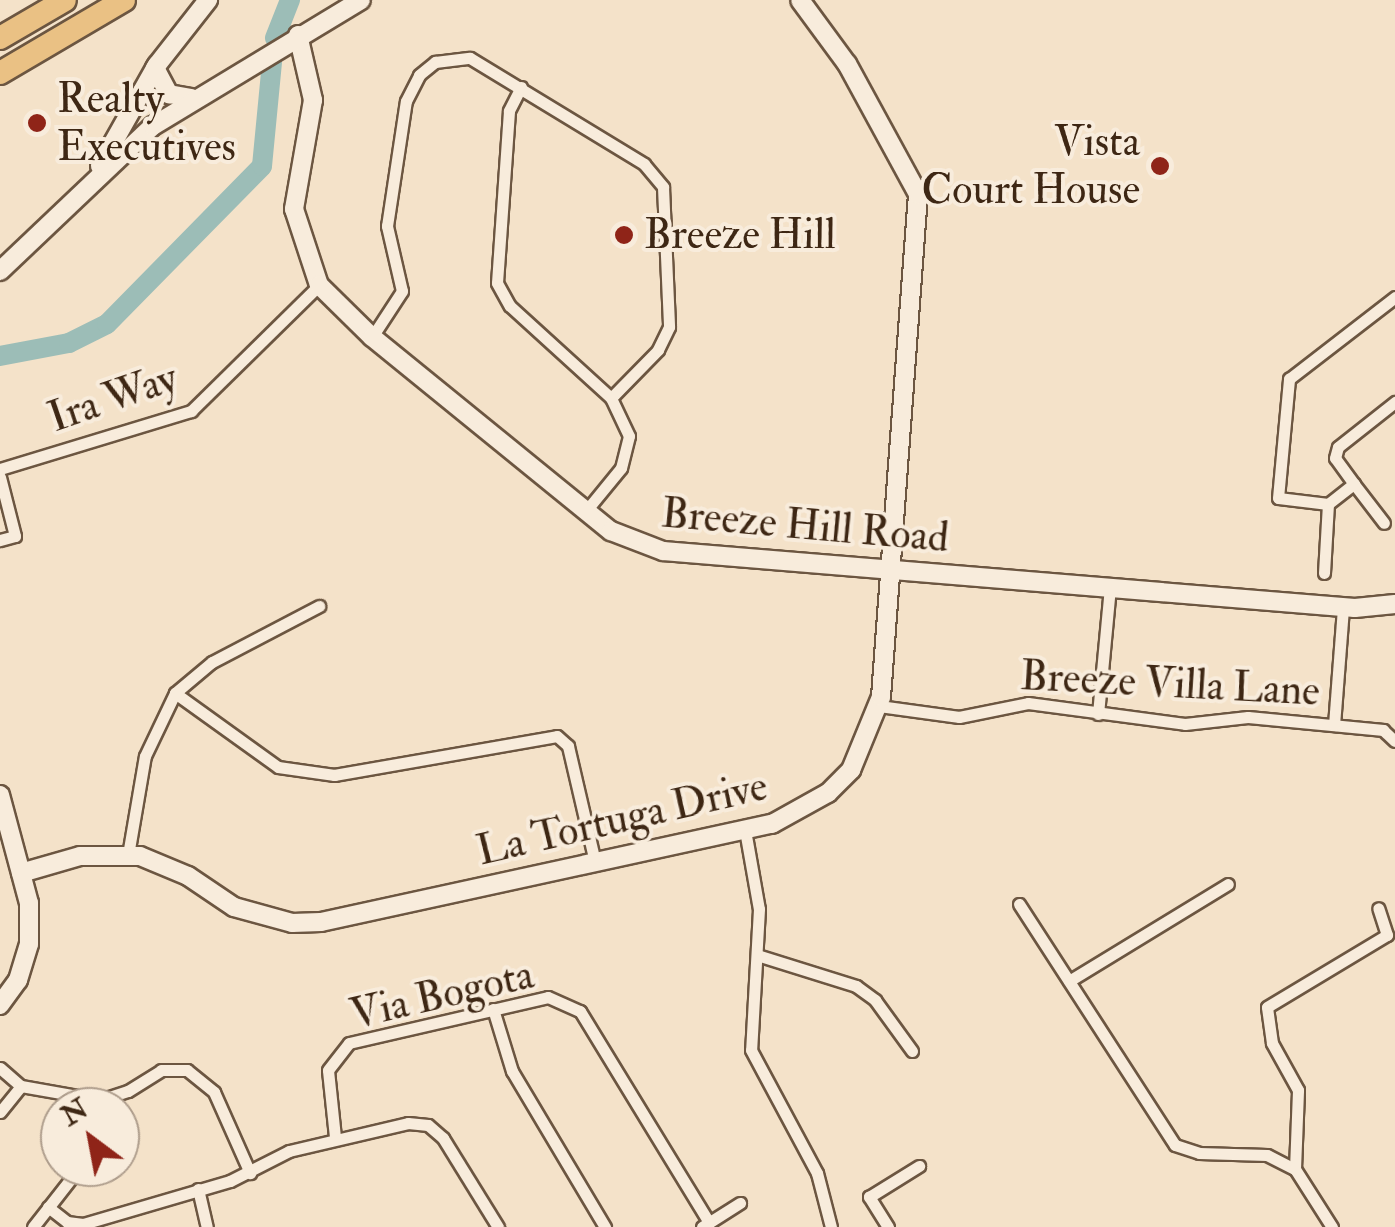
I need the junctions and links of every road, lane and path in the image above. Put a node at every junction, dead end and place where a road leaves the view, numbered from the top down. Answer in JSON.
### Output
{"nodes":[{"id":1,"x":64,"y":0,"type":"edge"},
{"id":2,"x":124,"y":0,"type":"edge"},
{"id":3,"x":208,"y":0,"type":"edge"},
{"id":4,"x":361,"y":0,"type":"edge"},
{"id":5,"x":800,"y":0,"type":"edge"},
{"id":6,"x":298,"y":35,"type":"junction"},
{"id":7,"x":0,"y":38,"type":"edge"},
{"id":8,"x":155,"y":68,"type":"junction"},
{"id":9,"x":0,"y":73,"type":"edge"},
{"id":10,"x":520,"y":88,"type":"junction"},
{"id":11,"x":192,"y":98,"type":"junction"},
{"id":12,"x":52,"y":226,"type":"junction"},
{"id":13,"x":0,"y":271,"type":"edge"},
{"id":14,"x":319,"y":285,"type":"junction"},
{"id":15,"x":1395,"y":297,"type":"edge"},
{"id":16,"x":372,"y":337,"type":"junction"},
{"id":17,"x":611,"y":398,"type":"junction"},
{"id":18,"x":1395,"y":402,"type":"edge"},
{"id":19,"x":0,"y":469,"type":"edge"},
{"id":20,"x":0,"y":477,"type":"edge"},
{"id":21,"x":1354,"y":484,"type":"junction"},
{"id":22,"x":1328,"y":504,"type":"junction"},
{"id":23,"x":586,"y":512,"type":"junction"},
{"id":24,"x":1384,"y":523,"type":"dead end"},
{"id":25,"x":0,"y":540,"type":"edge"},
{"id":26,"x":891,"y":570,"type":"junction"},
{"id":27,"x":1324,"y":573,"type":"dead end"},
{"id":28,"x":1110,"y":588,"type":"junction"},
{"id":29,"x":1395,"y":604,"type":"edge"},
{"id":30,"x":319,"y":606,"type":"dead end"},
{"id":31,"x":1343,"y":608,"type":"junction"},
{"id":32,"x":175,"y":693,"type":"junction"},
{"id":33,"x":878,"y":706,"type":"junction"},
{"id":34,"x":1098,"y":714,"type":"junction"},
{"id":35,"x":1334,"y":724,"type":"junction"},
{"id":36,"x":1395,"y":741,"type":"edge"},
{"id":37,"x":0,"y":794,"type":"edge"},
{"id":38,"x":744,"y":830,"type":"junction"},
{"id":39,"x":128,"y":855,"type":"junction"},
{"id":40,"x":595,"y":862,"type":"junction"},
{"id":41,"x":21,"y":873,"type":"junction"},
{"id":42,"x":1228,"y":884,"type":"dead end"},
{"id":43,"x":1019,"y":904,"type":"dead end"},
{"id":44,"x":1378,"y":908,"type":"dead end"},
{"id":45,"x":757,"y":955,"type":"junction"},
{"id":46,"x":1069,"y":981,"type":"junction"},
{"id":47,"x":0,"y":1004,"type":"edge"},
{"id":48,"x":494,"y":1009,"type":"junction"},
{"id":49,"x":912,"y":1050,"type":"dead end"},
{"id":50,"x":0,"y":1068,"type":"edge"},
{"id":51,"x":21,"y":1086,"type":"junction"},
{"id":52,"x":0,"y":1112,"type":"edge"},
{"id":53,"x":335,"y":1137,"type":"junction"},
{"id":54,"x":919,"y":1166,"type":"dead end"},
{"id":55,"x":1294,"y":1169,"type":"junction"},
{"id":56,"x":250,"y":1173,"type":"junction"},
{"id":57,"x":64,"y":1187,"type":"edge"},
{"id":58,"x":198,"y":1189,"type":"junction"},
{"id":59,"x":740,"y":1204,"type":"dead end"},
{"id":60,"x":48,"y":1207,"type":"junction"},
{"id":61,"x":106,"y":1221,"type":"edge"},
{"id":62,"x":491,"y":1225,"type":"edge"},
{"id":63,"x":705,"y":1225,"type":"edge"},
{"id":64,"x":33,"y":1227,"type":"edge"},
{"id":65,"x":207,"y":1227,"type":"edge"},
{"id":66,"x":606,"y":1227,"type":"edge"},
{"id":67,"x":832,"y":1227,"type":"edge"},
{"id":68,"x":888,"y":1227,"type":"edge"},
{"id":69,"x":1332,"y":1227,"type":"edge"}],
"edges":[{"from":1,"to":7,"type":"highway"},
{"from":2,"to":9,"type":"highway"},
{"from":3,"to":8,"type":"street"},
{"from":4,"to":6,"type":"street"},
{"from":5,"to":26,"type":"street","name":"La Tortuga Drive"},
{"from":6,"to":11,"type":"street"},
{"from":6,"to":14,"type":"street","name":"Breeze Hill Road"},
{"from":8,"to":11,"type":"street"},
{"from":8,"to":12,"type":"street"},
{"from":10,"to":16,"type":"street"},
{"from":10,"to":17,"type":"street"},
{"from":10,"to":17,"type":"street"},
{"from":11,"to":12,"type":"street"},
{"from":12,"to":13,"type":"street"},
{"from":14,"to":16,"type":"street","name":"Breeze Hill Road"},
{"from":14,"to":19,"type":"street","name":"Ira Way"},
{"from":15,"to":22,"type":"street"},
{"from":16,"to":23,"type":"street","name":"Breeze Hill Road"},
{"from":17,"to":23,"type":"street"},
{"from":18,"to":21,"type":"street"},
{"from":20,"to":25,"type":"street"},
{"from":21,"to":22,"type":"street"},
{"from":21,"to":24,"type":"street"},
{"from":22,"to":27,"type":"street"},
{"from":23,"to":26,"type":"street","name":"Breeze Hill Road"},
{"from":26,"to":28,"type":"street","name":"Breeze Hill Road"},
{"from":26,"to":33,"type":"street","name":"La Tortuga Drive"},
{"from":28,"to":31,"type":"street","name":"Breeze Hill Road"},
{"from":28,"to":34,"type":"street"},
{"from":29,"to":31,"type":"street","name":"Breeze Hill Road"},
{"from":30,"to":32,"type":"street"},
{"from":31,"to":35,"type":"street"},
{"from":32,"to":39,"type":"street"},
{"from":32,"to":40,"type":"street"},
{"from":33,"to":34,"type":"street","name":"Breeze Villa Lane"},
{"from":33,"to":38,"type":"street","name":"La Tortuga Drive"},
{"from":34,"to":35,"type":"street","name":"Breeze Villa Lane"},
{"from":35,"to":36,"type":"street","name":"Breeze Villa Lane"},
{"from":37,"to":41,"type":"street"},
{"from":38,"to":40,"type":"street","name":"La Tortuga Drive"},
{"from":38,"to":45,"type":"street"},
{"from":39,"to":40,"type":"street","name":"La Tortuga Drive"},
{"from":39,"to":41,"type":"street","name":"La Tortuga Drive"},
{"from":41,"to":47,"type":"street"},
{"from":42,"to":46,"type":"street"},
{"from":43,"to":46,"type":"street"},
{"from":44,"to":55,"type":"street"},
{"from":45,"to":49,"type":"street"},
{"from":45,"to":67,"type":"street"},
{"from":46,"to":55,"type":"street"},
{"from":48,"to":53,"type":"street","name":"Via Bogota"},
{"from":48,"to":63,"type":"street","name":"Via Bogota"},
{"from":48,"to":66,"type":"street"},
{"from":50,"to":51,"type":"street"},
{"from":51,"to":52,"type":"street"},
{"from":51,"to":56,"type":"street"},
{"from":53,"to":56,"type":"street"},
{"from":53,"to":62,"type":"street"},
{"from":54,"to":68,"type":"street"},
{"from":55,"to":69,"type":"street"},
{"from":56,"to":58,"type":"street"},
{"from":57,"to":60,"type":"street"},
{"from":58,"to":61,"type":"street"},
{"from":58,"to":65,"type":"street"},
{"from":59,"to":63,"type":"street"},
{"from":60,"to":61,"type":"street"},
{"from":60,"to":64,"type":"street"}]}
